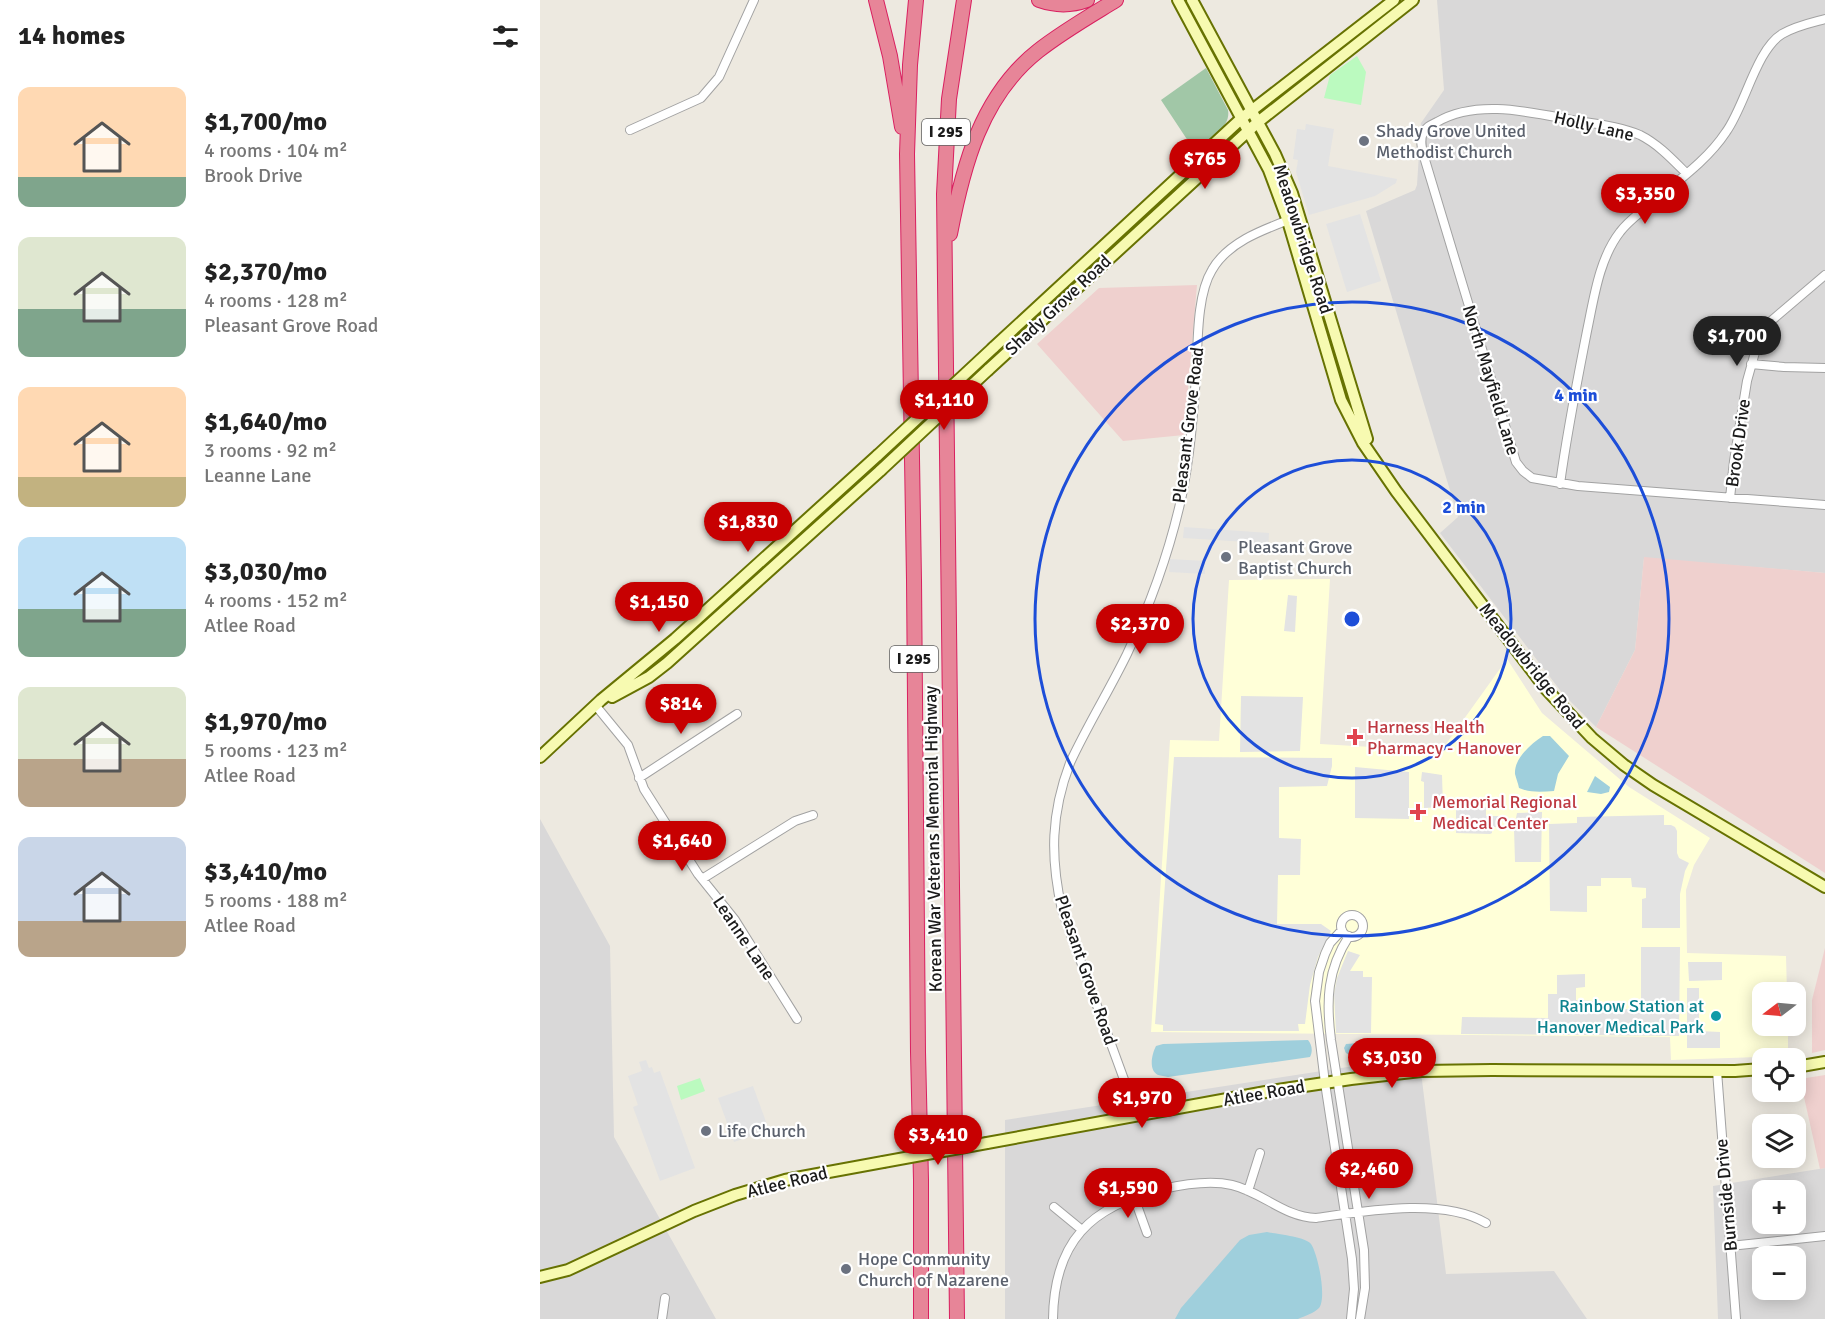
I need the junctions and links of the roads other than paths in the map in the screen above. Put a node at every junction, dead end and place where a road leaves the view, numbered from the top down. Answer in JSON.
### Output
{"nodes":[{"id":1,"x":754,"y":0,"type":"edge"},
{"id":2,"x":876,"y":0,"type":"edge"},
{"id":3,"x":916,"y":0,"type":"edge"},
{"id":4,"x":964,"y":0,"type":"edge"},
{"id":5,"x":1040,"y":0,"type":"edge"},
{"id":6,"x":1087,"y":0,"type":"edge"},
{"id":7,"x":1116,"y":0,"type":"edge"},
{"id":8,"x":1178,"y":0,"type":"edge"},
{"id":9,"x":1192,"y":0,"type":"edge"},
{"id":10,"x":1394,"y":0,"type":"edge"},
{"id":11,"x":1413,"y":0,"type":"edge"},
{"id":12,"x":1825,"y":19,"type":"edge"},
{"id":13,"x":1252,"y":110,"type":"junction"},
{"id":14,"x":1242,"y":118,"type":"junction"},
{"id":15,"x":1258,"y":122,"type":"junction"},
{"id":16,"x":630,"y":130,"type":"dead end"},
{"id":17,"x":1249,"y":130,"type":"junction"},
{"id":18,"x":1423,"y":133,"type":"joint"},
{"id":19,"x":908,"y":163,"type":"junction"},
{"id":20,"x":1686,"y":173,"type":"junction"},
{"id":21,"x":1299,"y":216,"type":"junction"},
{"id":22,"x":1288,"y":221,"type":"junction"},
{"id":23,"x":945,"y":266,"type":"junction"},
{"id":24,"x":1825,"y":275,"type":"edge"},
{"id":25,"x":1751,"y":364,"type":"junction"},
{"id":26,"x":1825,"y":368,"type":"edge"},
{"id":27,"x":1372,"y":457,"type":"junction"},
{"id":28,"x":1560,"y":484,"type":"junction"},
{"id":29,"x":1730,"y":498,"type":"junction"},
{"id":30,"x":1825,"y":505,"type":"edge"},
{"id":31,"x":781,"y":542,"type":"junction"},
{"id":32,"x":789,"y":553,"type":"junction"},
{"id":33,"x":596,"y":706,"type":"junction"},
{"id":34,"x":737,"y":714,"type":"dead end"},
{"id":35,"x":540,"y":758,"type":"edge"},
{"id":36,"x":639,"y":778,"type":"junction"},
{"id":37,"x":813,"y":815,"type":"dead end"},
{"id":38,"x":702,"y":879,"type":"junction"},
{"id":39,"x":1825,"y":887,"type":"edge"},
{"id":40,"x":1342,"y":930,"type":"junction"},
{"id":41,"x":1349,"y":936,"type":"junction"},
{"id":42,"x":797,"y":1019,"type":"dead end"},
{"id":43,"x":1825,"y":1062,"type":"edge"},
{"id":44,"x":1806,"y":1065,"type":"edge"},
{"id":45,"x":1752,"y":1069,"type":"edge"},
{"id":46,"x":1717,"y":1071,"type":"junction"},
{"id":47,"x":1338,"y":1081,"type":"junction"},
{"id":48,"x":1325,"y":1083,"type":"junction"},
{"id":49,"x":1137,"y":1115,"type":"junction"},
{"id":50,"x":1260,"y":1153,"type":"dead end"},
{"id":51,"x":1248,"y":1191,"type":"junction"},
{"id":52,"x":1134,"y":1197,"type":"junction"},
{"id":53,"x":1054,"y":1207,"type":"dead end"},
{"id":54,"x":1358,"y":1212,"type":"junction"},
{"id":55,"x":1346,"y":1214,"type":"junction"},
{"id":56,"x":1486,"y":1223,"type":"dead end"},
{"id":57,"x":1082,"y":1230,"type":"junction"},
{"id":58,"x":1147,"y":1233,"type":"dead end"},
{"id":59,"x":1825,"y":1236,"type":"edge"},
{"id":60,"x":1730,"y":1246,"type":"junction"},
{"id":61,"x":540,"y":1277,"type":"edge"},
{"id":62,"x":666,"y":1298,"type":"dead end"},
{"id":63,"x":662,"y":1319,"type":"edge"},
{"id":64,"x":921,"y":1319,"type":"edge"},
{"id":65,"x":957,"y":1319,"type":"edge"},
{"id":66,"x":1053,"y":1319,"type":"edge"},
{"id":67,"x":1351,"y":1319,"type":"edge"},
{"id":68,"x":1360,"y":1319,"type":"edge"},
{"id":69,"x":1736,"y":1319,"type":"edge"}],
"edges":[{"from":1,"to":16,"type":"street"},
{"from":2,"to":19,"type":"highway"},
{"from":3,"to":19,"type":"highway","name":"Korean War Veterans Memorial Highway","number":"I 295"},
{"from":4,"to":23,"type":"highway","name":"Korean War Veterans Memorial Highway","number":"I 295"},
{"from":5,"to":6,"type":"highway"},
{"from":7,"to":23,"type":"highway"},
{"from":8,"to":14,"type":"main road","name":"Meadowbridge Road"},
{"from":9,"to":13,"type":"main road","name":"Meadowbridge Road"},
{"from":10,"to":13,"type":"main road","name":"Shady Grove Road"},
{"from":11,"to":15,"type":"main road","name":"Shady Grove Road"},
{"from":12,"to":20,"type":"street"},
{"from":13,"to":14,"type":"main road","name":"Shady Grove Road"},
{"from":13,"to":15,"type":"main road","name":"Meadowbridge Road"},
{"from":14,"to":17,"type":"main road","name":"Meadowbridge Road"},
{"from":14,"to":31,"type":"main road","name":"Shady Grove Road","bridge":true},
{"from":15,"to":17,"type":"main road","name":"Shady Grove Road"},
{"from":15,"to":21,"type":"main road","name":"Meadowbridge Road"},
{"from":17,"to":22,"type":"main road","name":"Meadowbridge Road"},
{"from":17,"to":32,"type":"main road","name":"Shady Grove Road","bridge":true},
{"from":18,"to":20,"type":"street","name":"Holly Lane"},
{"from":18,"to":28,"type":"street","name":"North Mayfield Lane"},
{"from":19,"to":64,"type":"highway","name":"Korean War Veterans Memorial Highway","number":"I 295"},
{"from":20,"to":28,"type":"street"},
{"from":21,"to":22,"type":"street","name":"Pleasant Grove Road"},
{"from":21,"to":27,"type":"main road","name":"Meadowbridge Road"},
{"from":22,"to":27,"type":"main road","name":"Meadowbridge Road"},
{"from":22,"to":49,"type":"street","name":"Pleasant Grove Road"},
{"from":23,"to":65,"type":"highway","name":"Korean War Veterans Memorial Highway","number":"I 295"},
{"from":24,"to":25,"type":"street","name":"Brook Drive"},
{"from":25,"to":26,"type":"street"},
{"from":25,"to":29,"type":"street","name":"Brook Drive"},
{"from":27,"to":39,"type":"main road","name":"Meadowbridge Road"},
{"from":28,"to":29,"type":"street","name":"North Mayfield Lane"},
{"from":29,"to":30,"type":"street","name":"North Mayfield Lane"},
{"from":31,"to":32,"type":"main road"},
{"from":31,"to":33,"type":"main road","name":"Shady Grove Road"},
{"from":32,"to":33,"type":"main road","name":"Shady Grove Road"},
{"from":33,"to":35,"type":"main road","name":"Shady Grove Road"},
{"from":33,"to":36,"type":"street","name":"Leanne Lane"},
{"from":34,"to":36,"type":"street"},
{"from":36,"to":38,"type":"street","name":"Leanne Lane"},
{"from":37,"to":38,"type":"street"},
{"from":38,"to":42,"type":"street","name":"Leanne Lane"},
{"from":40,"to":41,"type":"street"},
{"from":40,"to":41,"type":"street"},
{"from":40,"to":48,"type":"street"},
{"from":41,"to":47,"type":"street"},
{"from":43,"to":44,"type":"main road"},
{"from":45,"to":46,"type":"main road","name":"Atlee Road"},
{"from":46,"to":47,"type":"main road","name":"Atlee Road"},
{"from":46,"to":60,"type":"street","name":"Burnside Drive"},
{"from":47,"to":48,"type":"main road","name":"Atlee Road"},
{"from":47,"to":54,"type":"street"},
{"from":48,"to":49,"type":"main road","name":"Atlee Road"},
{"from":48,"to":55,"type":"street"},
{"from":49,"to":61,"type":"main road","name":"Atlee Road","bridge":true},
{"from":50,"to":51,"type":"street"},
{"from":51,"to":52,"type":"street"},
{"from":51,"to":55,"type":"street"},
{"from":52,"to":57,"type":"street"},
{"from":52,"to":58,"type":"street"},
{"from":53,"to":57,"type":"street"},
{"from":54,"to":55,"type":"street"},
{"from":54,"to":56,"type":"street"},
{"from":54,"to":68,"type":"street"},
{"from":55,"to":67,"type":"street"},
{"from":57,"to":66,"type":"street"},
{"from":59,"to":60,"type":"street"},
{"from":60,"to":69,"type":"street","name":"Burnside Drive"},
{"from":62,"to":63,"type":"street"}]}
